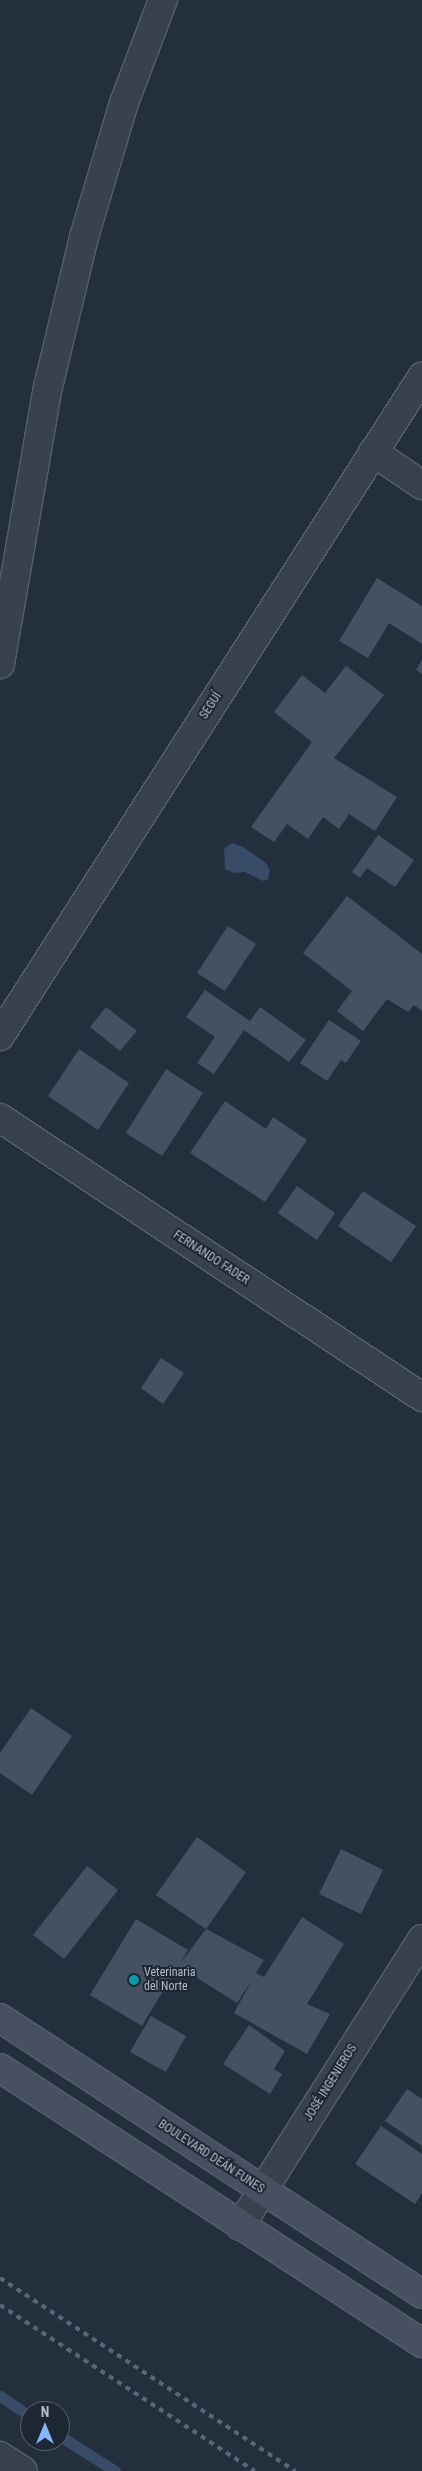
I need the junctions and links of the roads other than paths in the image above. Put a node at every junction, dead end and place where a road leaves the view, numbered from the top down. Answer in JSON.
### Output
{"nodes":[{"id":1,"x":163,"y":0,"type":"edge"},
{"id":2,"x":422,"y":377,"type":"edge"},
{"id":3,"x":373,"y":452,"type":"junction"},
{"id":4,"x":422,"y":485,"type":"edge"},
{"id":5,"x":0,"y":664,"type":"edge"},
{"id":6,"x":0,"y":1036,"type":"edge"},
{"id":7,"x":0,"y":1118,"type":"edge"},
{"id":8,"x":422,"y":1397,"type":"edge"},
{"id":9,"x":422,"y":1940,"type":"edge"},
{"id":10,"x":0,"y":2018,"type":"edge"},
{"id":11,"x":0,"y":2068,"type":"edge"},
{"id":12,"x":262,"y":2191,"type":"junction"},
{"id":13,"x":240,"y":2226,"type":"junction"},
{"id":14,"x":422,"y":2294,"type":"edge"},
{"id":15,"x":422,"y":2343,"type":"edge"},
{"id":16,"x":0,"y":2456,"type":"edge"},
{"id":17,"x":23,"y":2471,"type":"edge"}],
"edges":[{"from":1,"to":5,"type":"street"},
{"from":2,"to":3,"type":"street","name":"SEGUÍ"},
{"from":3,"to":4,"type":"street"},
{"from":3,"to":6,"type":"street","name":"SEGUÍ"},
{"from":7,"to":8,"type":"street","name":"FERNANDO FADER"},
{"from":9,"to":12,"type":"street","name":"JOSÉ INGENIEROS"},
{"from":10,"to":12,"type":"main road","name":"BOULEVARD DEÁN FUNES"},
{"from":11,"to":13,"type":"main road"},
{"from":12,"to":13,"type":"street","name":"JOSÉ INGENIEROS"},
{"from":12,"to":14,"type":"main road","name":"BOULEVARD DEÁN FUNES"},
{"from":13,"to":15,"type":"main road"},
{"from":16,"to":17,"type":"street"}]}
